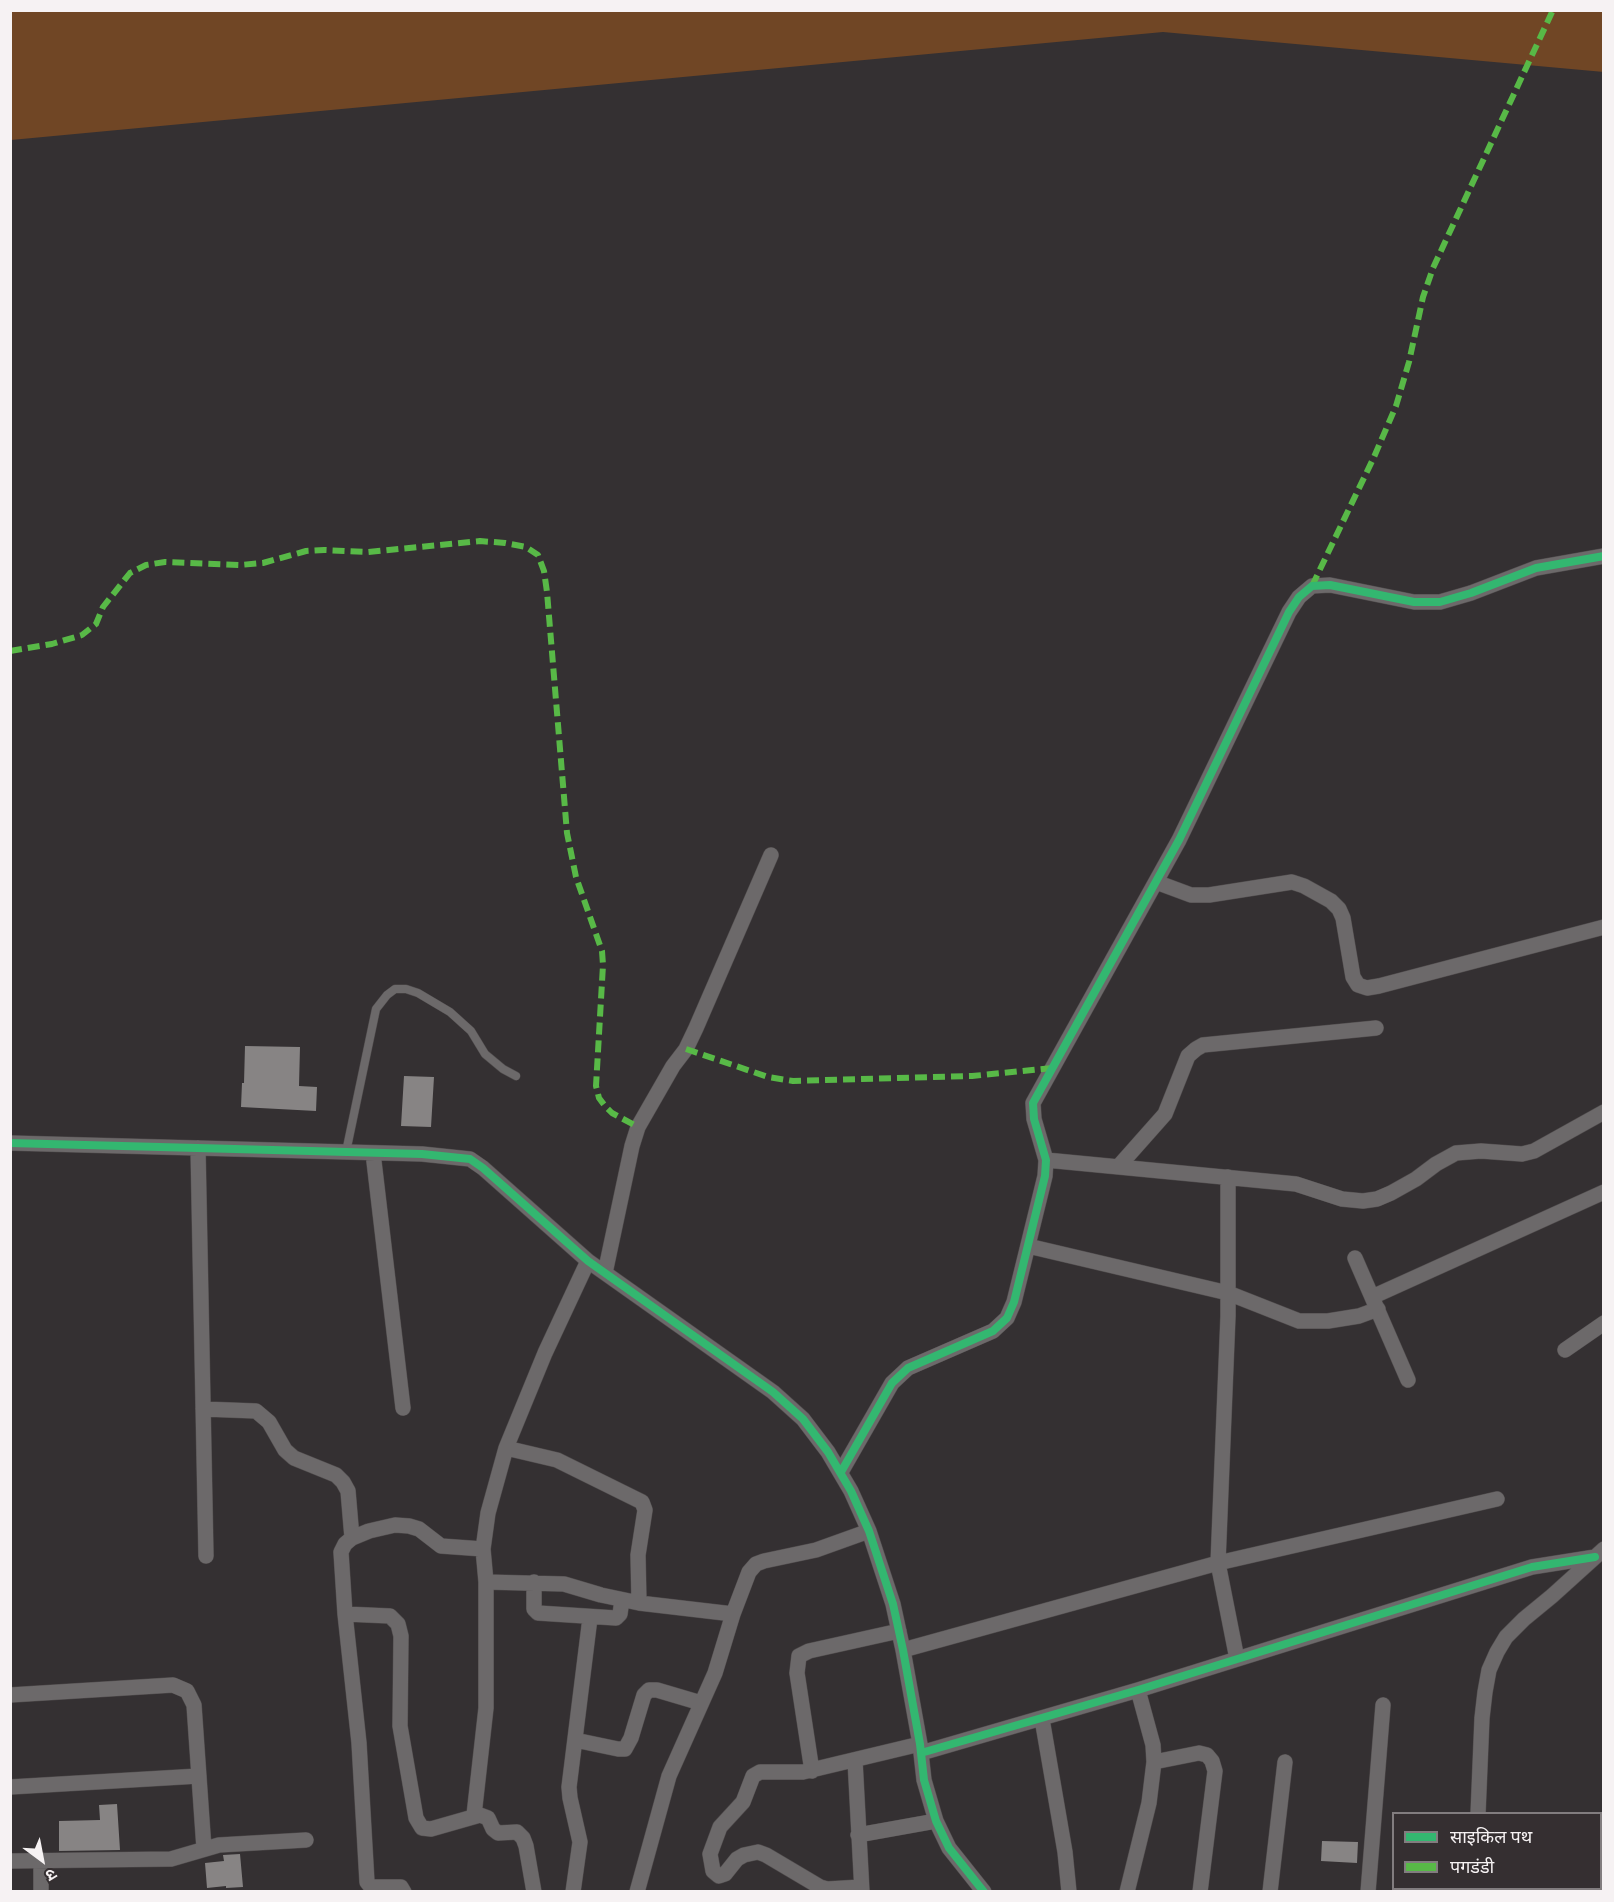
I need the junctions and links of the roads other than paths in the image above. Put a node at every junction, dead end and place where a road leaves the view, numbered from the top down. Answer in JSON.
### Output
{"nodes":[{"id":1,"x":1604,"y":556,"type":"edge"},
{"id":2,"x":771,"y":855,"type":"dead end"},
{"id":3,"x":1156,"y":882,"type":"junction"},
{"id":4,"x":1604,"y":927,"type":"edge"},
{"id":5,"x":1376,"y":1028,"type":"dead end"},
{"id":6,"x":516,"y":1076,"type":"dead end"},
{"id":7,"x":1604,"y":1112,"type":"edge"},
{"id":8,"x":10,"y":1143,"type":"edge"},
{"id":9,"x":198,"y":1148,"type":"junction"},
{"id":10,"x":346,"y":1152,"type":"junction"},
{"id":11,"x":373,"y":1153,"type":"junction"},
{"id":12,"x":1046,"y":1160,"type":"junction"},
{"id":13,"x":1118,"y":1167,"type":"junction"},
{"id":14,"x":1228,"y":1178,"type":"junction"},
{"id":15,"x":1604,"y":1192,"type":"edge"},
{"id":16,"x":1028,"y":1246,"type":"junction"},
{"id":17,"x":1355,"y":1258,"type":"dead end"},
{"id":18,"x":588,"y":1261,"type":"junction"},
{"id":19,"x":605,"y":1273,"type":"junction"},
{"id":20,"x":1228,"y":1293,"type":"junction"},
{"id":21,"x":1375,"y":1303,"type":"junction"},
{"id":22,"x":1604,"y":1323,"type":"edge"},
{"id":23,"x":1565,"y":1350,"type":"dead end"},
{"id":24,"x":1408,"y":1380,"type":"dead end"},
{"id":25,"x":403,"y":1408,"type":"dead end"},
{"id":26,"x":203,"y":1409,"type":"junction"},
{"id":27,"x":506,"y":1448,"type":"junction"},
{"id":28,"x":841,"y":1472,"type":"junction"},
{"id":29,"x":1497,"y":1498,"type":"dead end"},
{"id":30,"x":869,"y":1531,"type":"junction"},
{"id":31,"x":352,"y":1538,"type":"junction"},
{"id":32,"x":483,"y":1549,"type":"junction"},
{"id":33,"x":1599,"y":1553,"type":"edge"},
{"id":34,"x":206,"y":1556,"type":"dead end"},
{"id":35,"x":1218,"y":1563,"type":"junction"},
{"id":36,"x":486,"y":1582,"type":"junction"},
{"id":37,"x":534,"y":1582,"type":"junction"},
{"id":38,"x":622,"y":1600,"type":"junction"},
{"id":39,"x":639,"y":1603,"type":"junction"},
{"id":40,"x":345,"y":1614,"type":"junction"},
{"id":41,"x":733,"y":1614,"type":"junction"},
{"id":42,"x":590,"y":1618,"type":"junction"},
{"id":43,"x":899,"y":1631,"type":"junction"},
{"id":44,"x":903,"y":1650,"type":"junction"},
{"id":45,"x":1237,"y":1659,"type":"junction"},
{"id":46,"x":1138,"y":1690,"type":"junction"},
{"id":47,"x":10,"y":1695,"type":"edge"},
{"id":48,"x":701,"y":1703,"type":"junction"},
{"id":49,"x":1383,"y":1705,"type":"dead end"},
{"id":50,"x":1042,"y":1719,"type":"junction"},
{"id":51,"x":575,"y":1740,"type":"junction"},
{"id":52,"x":920,"y":1749,"type":"junction"},
{"id":53,"x":855,"y":1760,"type":"junction"},
{"id":54,"x":1154,"y":1762,"type":"junction"},
{"id":55,"x":1285,"y":1762,"type":"dead end"},
{"id":56,"x":812,"y":1771,"type":"junction"},
{"id":57,"x":199,"y":1776,"type":"junction"},
{"id":58,"x":10,"y":1787,"type":"edge"},
{"id":59,"x":1478,"y":1812,"type":"edge"},
{"id":60,"x":474,"y":1815,"type":"junction"},
{"id":61,"x":936,"y":1821,"type":"junction"},
{"id":62,"x":858,"y":1835,"type":"junction"},
{"id":63,"x":306,"y":1840,"type":"dead end"},
{"id":64,"x":204,"y":1849,"type":"junction"},
{"id":65,"x":41,"y":1860,"type":"junction"},
{"id":66,"x":10,"y":1861,"type":"edge"},
{"id":67,"x":862,"y":1889,"type":"edge"},
{"id":68,"x":41,"y":1892,"type":"edge"},
{"id":69,"x":404,"y":1892,"type":"edge"},
{"id":70,"x":534,"y":1892,"type":"edge"},
{"id":71,"x":573,"y":1892,"type":"edge"},
{"id":72,"x":637,"y":1892,"type":"edge"},
{"id":73,"x":984,"y":1892,"type":"edge"},
{"id":74,"x":1069,"y":1892,"type":"edge"},
{"id":75,"x":1127,"y":1892,"type":"edge"},
{"id":76,"x":1200,"y":1892,"type":"edge"},
{"id":77,"x":1270,"y":1892,"type":"edge"},
{"id":78,"x":1368,"y":1892,"type":"edge"}],
"edges":[{"from":1,"to":3,"type":"street"},
{"from":2,"to":19,"type":"street"},
{"from":3,"to":4,"type":"street"},
{"from":3,"to":12,"type":"street"},
{"from":5,"to":13,"type":"street"},
{"from":6,"to":10,"type":"lane"},
{"from":7,"to":14,"type":"street"},
{"from":8,"to":9,"type":"street"},
{"from":9,"to":10,"type":"street"},
{"from":9,"to":26,"type":"street"},
{"from":10,"to":11,"type":"street"},
{"from":11,"to":18,"type":"street"},
{"from":11,"to":25,"type":"street"},
{"from":12,"to":13,"type":"street"},
{"from":12,"to":16,"type":"street"},
{"from":13,"to":14,"type":"street"},
{"from":14,"to":20,"type":"street"},
{"from":15,"to":21,"type":"street"},
{"from":16,"to":20,"type":"street"},
{"from":16,"to":28,"type":"street"},
{"from":17,"to":21,"type":"street"},
{"from":18,"to":19,"type":"street"},
{"from":18,"to":27,"type":"street"},
{"from":19,"to":28,"type":"street"},
{"from":20,"to":21,"type":"street"},
{"from":20,"to":35,"type":"street"},
{"from":21,"to":24,"type":"street"},
{"from":22,"to":23,"type":"street"},
{"from":26,"to":31,"type":"street"},
{"from":26,"to":34,"type":"street"},
{"from":27,"to":32,"type":"street"},
{"from":27,"to":39,"type":"street"},
{"from":28,"to":30,"type":"street"},
{"from":29,"to":35,"type":"street"},
{"from":30,"to":41,"type":"street"},
{"from":30,"to":43,"type":"street"},
{"from":31,"to":32,"type":"street"},
{"from":31,"to":40,"type":"street"},
{"from":32,"to":36,"type":"street"},
{"from":33,"to":45,"type":"street"},
{"from":33,"to":59,"type":"street"},
{"from":35,"to":44,"type":"street"},
{"from":35,"to":45,"type":"street"},
{"from":36,"to":37,"type":"street"},
{"from":36,"to":60,"type":"street"},
{"from":37,"to":38,"type":"street"},
{"from":37,"to":42,"type":"street"},
{"from":38,"to":39,"type":"street"},
{"from":38,"to":42,"type":"street"},
{"from":39,"to":41,"type":"street"},
{"from":40,"to":60,"type":"street"},
{"from":40,"to":69,"type":"street"},
{"from":41,"to":48,"type":"street"},
{"from":42,"to":51,"type":"street"},
{"from":43,"to":44,"type":"street"},
{"from":43,"to":56,"type":"street"},
{"from":44,"to":52,"type":"street"},
{"from":45,"to":46,"type":"street"},
{"from":46,"to":50,"type":"street"},
{"from":46,"to":54,"type":"street"},
{"from":47,"to":57,"type":"street"},
{"from":48,"to":51,"type":"street"},
{"from":48,"to":72,"type":"street"},
{"from":49,"to":78,"type":"street"},
{"from":50,"to":52,"type":"street"},
{"from":50,"to":74,"type":"street"},
{"from":51,"to":71,"type":"street"},
{"from":52,"to":53,"type":"street"},
{"from":52,"to":61,"type":"street"},
{"from":53,"to":56,"type":"street"},
{"from":53,"to":62,"type":"street"},
{"from":54,"to":75,"type":"street"},
{"from":54,"to":76,"type":"street"},
{"from":55,"to":77,"type":"street"},
{"from":56,"to":67,"type":"street"},
{"from":57,"to":58,"type":"street"},
{"from":57,"to":64,"type":"street"},
{"from":60,"to":70,"type":"street"},
{"from":61,"to":62,"type":"street"},
{"from":61,"to":73,"type":"street"},
{"from":62,"to":67,"type":"street"},
{"from":63,"to":64,"type":"street"},
{"from":64,"to":65,"type":"street"},
{"from":65,"to":66,"type":"street"},
{"from":65,"to":68,"type":"street"}]}
